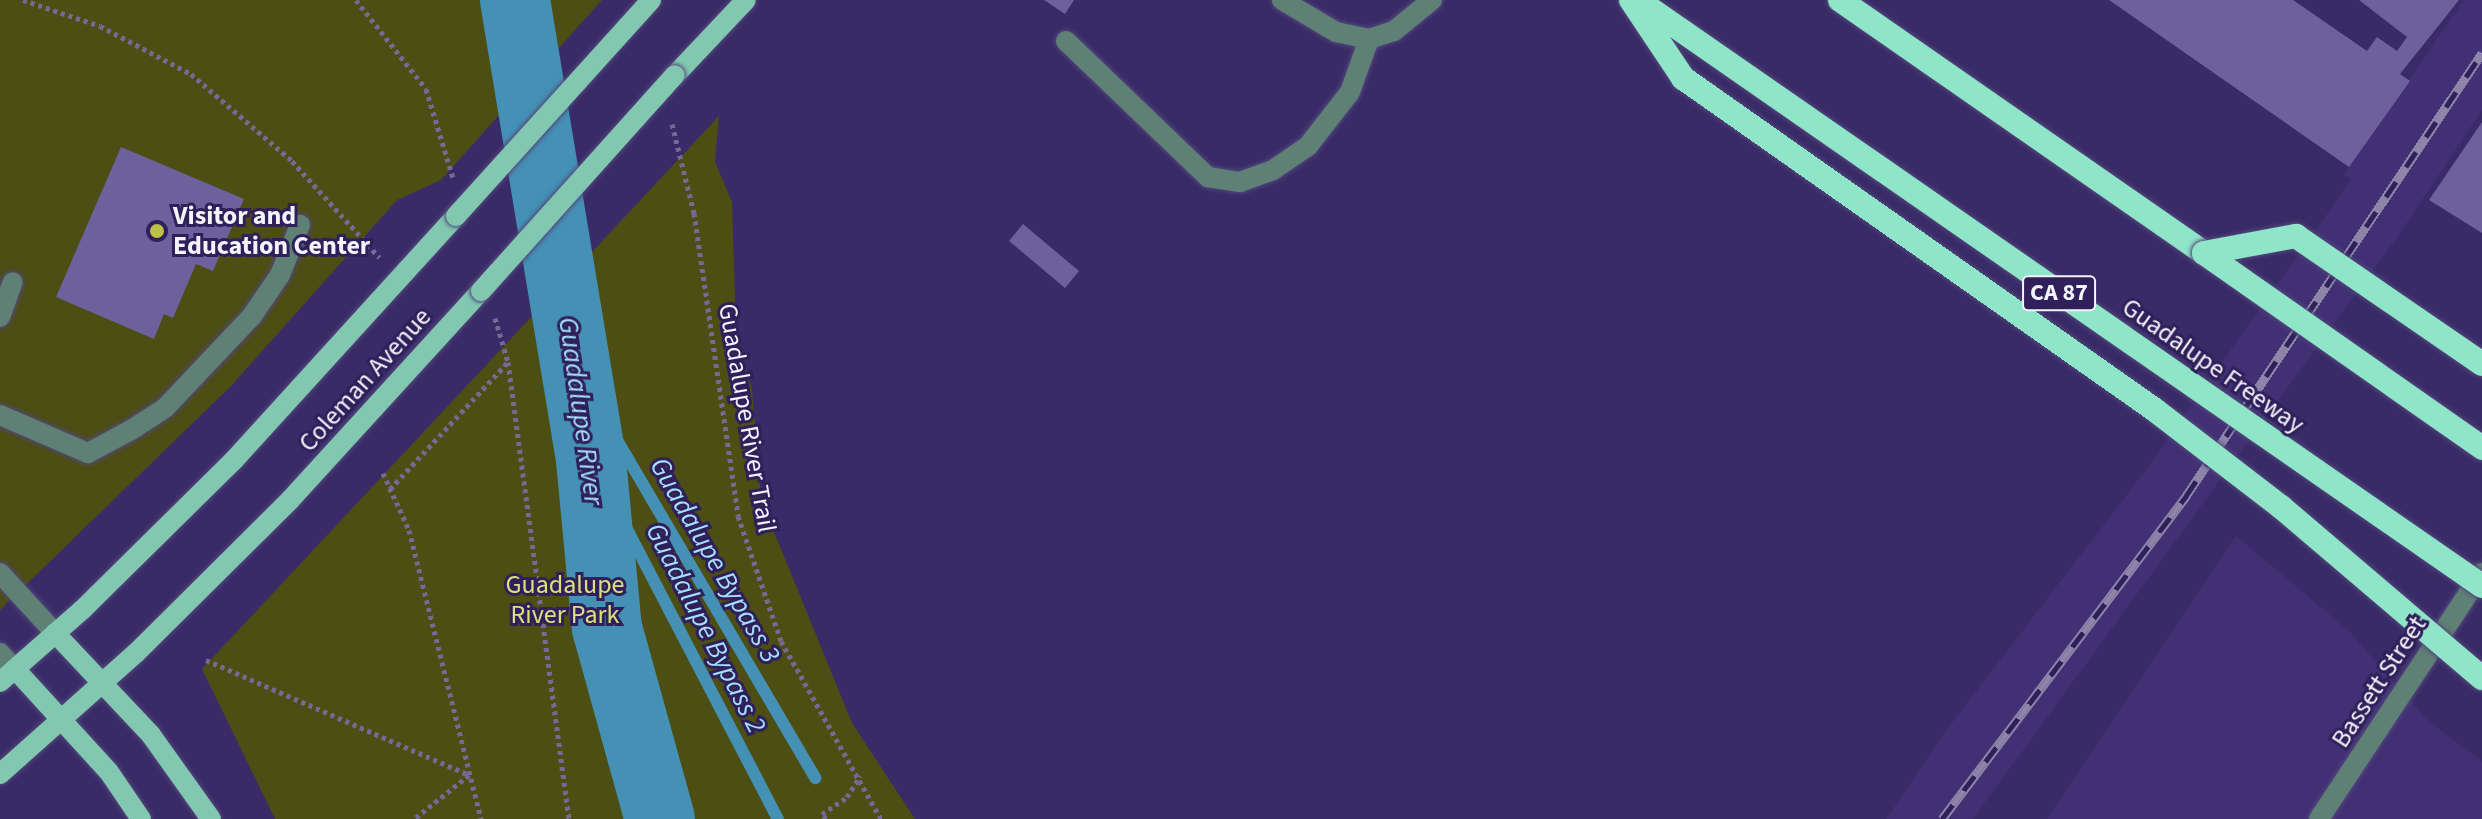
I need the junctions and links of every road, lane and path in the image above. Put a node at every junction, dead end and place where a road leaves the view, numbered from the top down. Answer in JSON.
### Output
{"nodes":[{"id":1,"x":23,"y":0,"type":"edge"},
{"id":2,"x":356,"y":0,"type":"edge"},
{"id":3,"x":651,"y":0,"type":"edge"},
{"id":4,"x":746,"y":0,"type":"edge"},
{"id":5,"x":1282,"y":0,"type":"edge"},
{"id":6,"x":1432,"y":0,"type":"edge"},
{"id":7,"x":1634,"y":0,"type":"edge"},
{"id":8,"x":1840,"y":0,"type":"edge"},
{"id":9,"x":1369,"y":39,"type":"junction"},
{"id":10,"x":1066,"y":41,"type":"dead end"},
{"id":11,"x":671,"y":121,"type":"dead end"},
{"id":12,"x":458,"y":195,"type":"dead end"},
{"id":13,"x":300,"y":225,"type":"dead end"},
{"id":14,"x":2204,"y":253,"type":"junction"},
{"id":15,"x":401,"y":277,"type":"junction"},
{"id":16,"x":13,"y":282,"type":"dead end"},
{"id":17,"x":485,"y":296,"type":"junction"},
{"id":18,"x":0,"y":317,"type":"edge"},
{"id":19,"x":508,"y":362,"type":"junction"},
{"id":20,"x":2482,"y":364,"type":"edge"},
{"id":21,"x":0,"y":415,"type":"edge"},
{"id":22,"x":2482,"y":448,"type":"edge"},
{"id":23,"x":383,"y":473,"type":"dead end"},
{"id":24,"x":390,"y":489,"type":"junction"},
{"id":25,"x":0,"y":573,"type":"edge"},
{"id":26,"x":2482,"y":573,"type":"edge"},
{"id":27,"x":2482,"y":586,"type":"edge"},
{"id":28,"x":55,"y":633,"type":"junction"},
{"id":29,"x":0,"y":653,"type":"edge"},
{"id":30,"x":206,"y":660,"type":"dead end"},
{"id":31,"x":7,"y":676,"type":"edge"},
{"id":32,"x":2482,"y":678,"type":"edge"},
{"id":33,"x":103,"y":683,"type":"junction"},
{"id":34,"x":61,"y":720,"type":"junction"},
{"id":35,"x":0,"y":774,"type":"edge"},
{"id":36,"x":469,"y":775,"type":"junction"},
{"id":37,"x":860,"y":775,"type":"junction"},
{"id":38,"x":141,"y":819,"type":"edge"},
{"id":39,"x":211,"y":819,"type":"edge"},
{"id":40,"x":414,"y":819,"type":"edge"},
{"id":41,"x":481,"y":819,"type":"edge"},
{"id":42,"x":569,"y":819,"type":"edge"},
{"id":43,"x":826,"y":819,"type":"edge"},
{"id":44,"x":881,"y":819,"type":"edge"},
{"id":45,"x":2319,"y":819,"type":"edge"}],
"edges":[{"from":1,"to":15,"type":"path"},
{"from":2,"to":12,"type":"path"},
{"from":3,"to":15,"type":"main road","name":"Coleman Avenue","bridge":true},
{"from":4,"to":17,"type":"main road","name":"Coleman Avenue","bridge":true},
{"from":5,"to":9,"type":"street"},
{"from":6,"to":9,"type":"street"},
{"from":7,"to":27,"type":"highway","name":"Guadalupe Freeway","number":"CA 87","bridge":true},
{"from":7,"to":32,"type":"highway","bridge":true},
{"from":8,"to":14,"type":"highway"},
{"from":9,"to":10,"type":"street"},
{"from":11,"to":37,"type":"path","name":"Guadalupe River Trail"},
{"from":13,"to":21,"type":"street"},
{"from":14,"to":20,"type":"highway","bridge":true},
{"from":14,"to":22,"type":"highway","bridge":true},
{"from":15,"to":28,"type":"main road","name":"Coleman Avenue"},
{"from":16,"to":18,"type":"street"},
{"from":17,"to":19,"type":"path"},
{"from":17,"to":33,"type":"main road","name":"Coleman Avenue"},
{"from":19,"to":24,"type":"path"},
{"from":19,"to":42,"type":"path"},
{"from":23,"to":24,"type":"path"},
{"from":24,"to":36,"type":"path"},
{"from":25,"to":28,"type":"street"},
{"from":26,"to":45,"type":"street","name":"Bassett Street"},
{"from":28,"to":31,"type":"main road","name":"Coleman Avenue"},
{"from":28,"to":33,"type":"main road"},
{"from":29,"to":31,"type":"street"},
{"from":30,"to":36,"type":"path"},
{"from":31,"to":34,"type":"main road"},
{"from":33,"to":34,"type":"main road","name":"Coleman Avenue"},
{"from":33,"to":39,"type":"main road"},
{"from":34,"to":35,"type":"main road","name":"Coleman Avenue"},
{"from":34,"to":38,"type":"main road"},
{"from":36,"to":40,"type":"path"},
{"from":36,"to":41,"type":"path"},
{"from":37,"to":43,"type":"path"},
{"from":37,"to":44,"type":"path","name":"Guadalupe River Trail"}]}
